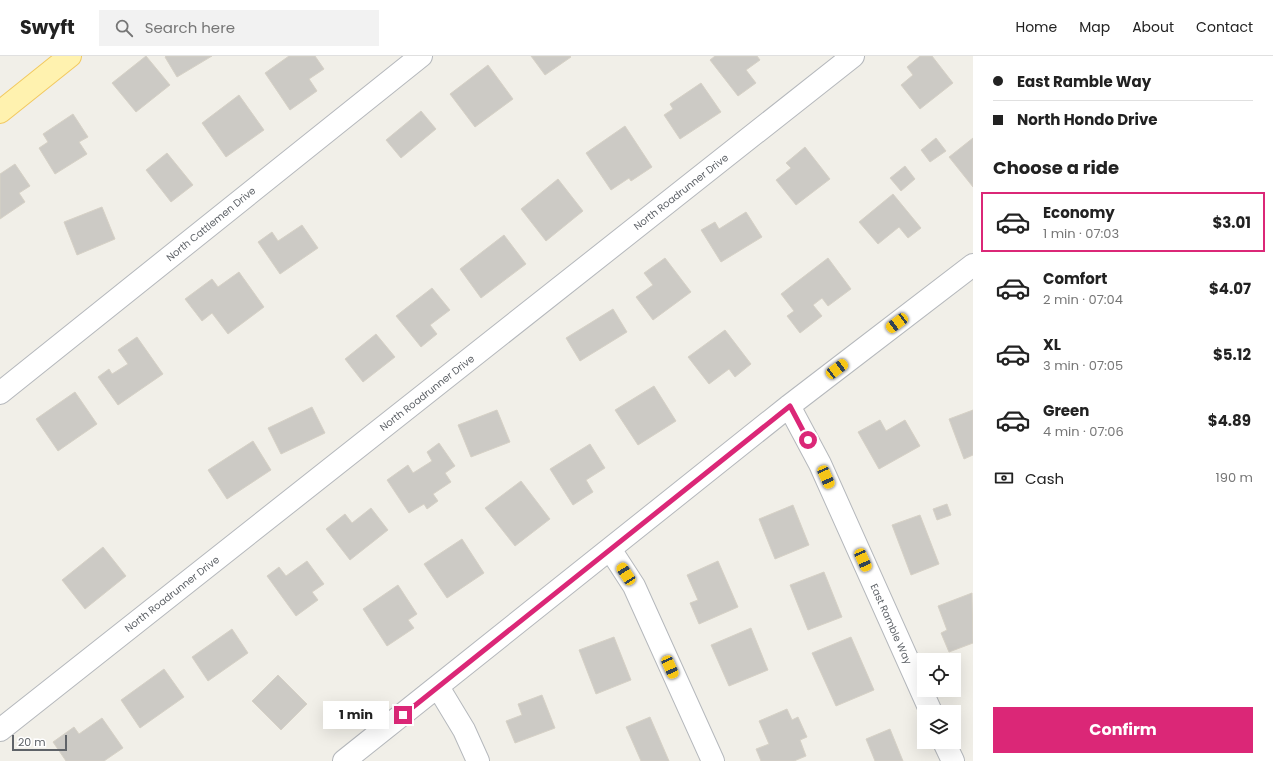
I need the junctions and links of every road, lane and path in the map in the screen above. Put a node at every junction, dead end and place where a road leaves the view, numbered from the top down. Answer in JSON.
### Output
{"nodes":[{"id":1,"x":70,"y":56,"type":"edge"},
{"id":2,"x":421,"y":56,"type":"edge"},
{"id":3,"x":853,"y":56,"type":"edge"},
{"id":4,"x":0,"y":112,"type":"edge"},
{"id":5,"x":972,"y":270,"type":"edge"},
{"id":6,"x":0,"y":393,"type":"edge"},
{"id":7,"x":790,"y":406,"type":"junction"},
{"id":8,"x":610,"y":549,"type":"junction"},
{"id":9,"x":438,"y":687,"type":"junction"},
{"id":10,"x":928,"y":705,"type":"edge"},
{"id":11,"x":0,"y":730,"type":"edge"},
{"id":12,"x":947,"y":749,"type":"edge"},
{"id":13,"x":344,"y":761,"type":"edge"},
{"id":14,"x":478,"y":761,"type":"edge"},
{"id":15,"x":713,"y":761,"type":"edge"},
{"id":16,"x":953,"y":761,"type":"edge"}],
"edges":[{"from":1,"to":4,"type":"main road"},
{"from":2,"to":6,"type":"street","name":"North Cattlemen Drive"},
{"from":3,"to":11,"type":"street","name":"North Roadrunner Drive"},
{"from":5,"to":7,"type":"street"},
{"from":7,"to":8,"type":"street"},
{"from":7,"to":10,"type":"street","name":"East Ramble Way"},
{"from":8,"to":9,"type":"street"},
{"from":8,"to":15,"type":"street"},
{"from":9,"to":13,"type":"street"},
{"from":9,"to":14,"type":"street"},
{"from":12,"to":16,"type":"street"}]}
